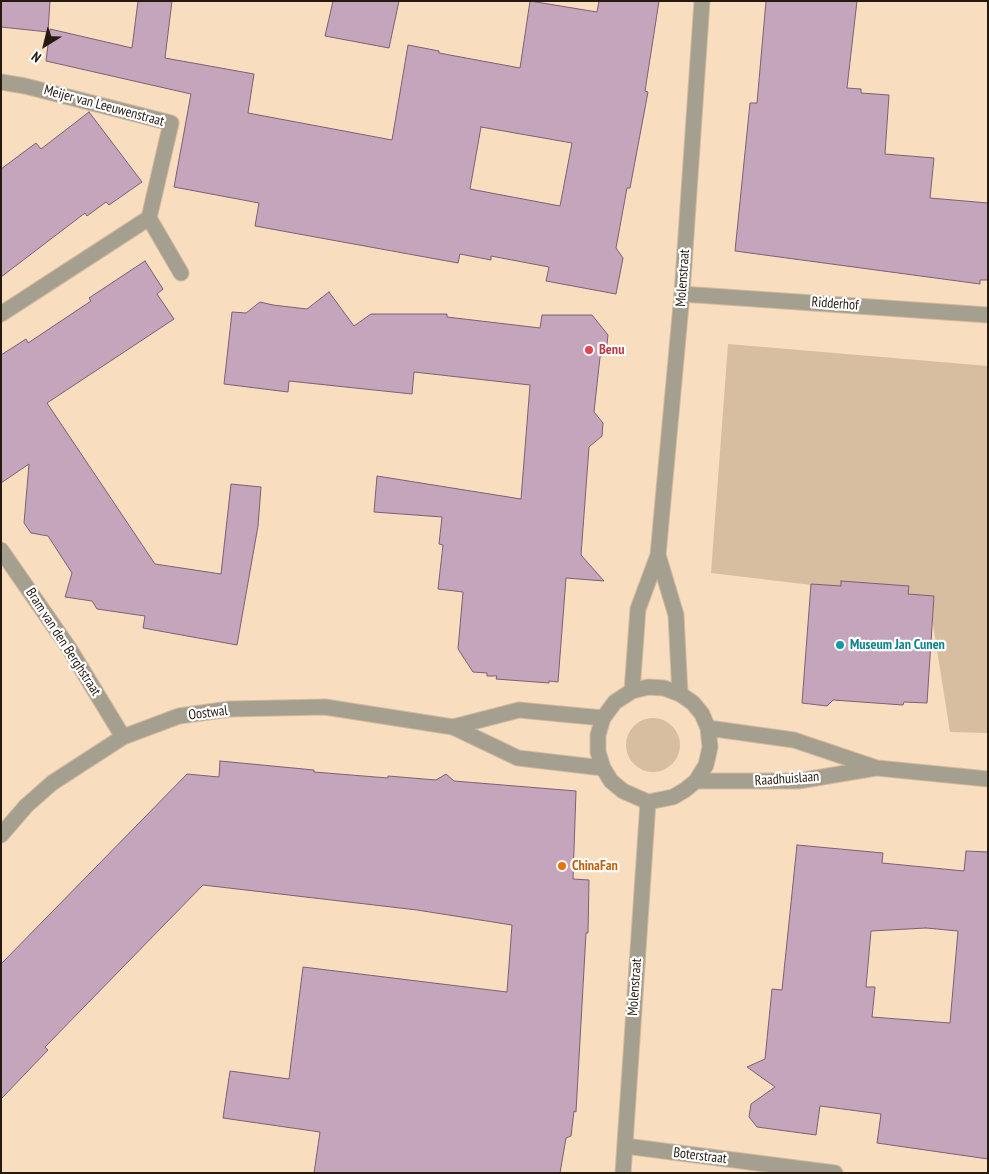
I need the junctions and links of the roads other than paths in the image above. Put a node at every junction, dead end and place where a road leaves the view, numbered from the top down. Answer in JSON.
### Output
{"nodes":[{"id":1,"x":702,"y":1,"type":"edge"},
{"id":2,"x":1,"y":82,"type":"edge"},
{"id":3,"x":148,"y":218,"type":"junction"},
{"id":4,"x":181,"y":273,"type":"dead end"},
{"id":5,"x":682,"y":294,"type":"junction"},
{"id":6,"x":1,"y":314,"type":"edge"},
{"id":7,"x":988,"y":315,"type":"edge"},
{"id":8,"x":1,"y":550,"type":"edge"},
{"id":9,"x":658,"y":555,"type":"junction"},
{"id":10,"x":632,"y":692,"type":"junction"},
{"id":11,"x":680,"y":694,"type":"junction"},
{"id":12,"x":603,"y":718,"type":"junction"},
{"id":13,"x":454,"y":727,"type":"junction"},
{"id":14,"x":708,"y":728,"type":"junction"},
{"id":15,"x":123,"y":737,"type":"junction"},
{"id":16,"x":603,"y":768,"type":"junction"},
{"id":17,"x":877,"y":768,"type":"junction"},
{"id":18,"x":988,"y":779,"type":"edge"},
{"id":19,"x":696,"y":781,"type":"junction"},
{"id":20,"x":648,"y":802,"type":"junction"},
{"id":21,"x":1,"y":835,"type":"edge"},
{"id":22,"x":625,"y":1146,"type":"junction"},
{"id":23,"x":623,"y":1173,"type":"edge"},
{"id":24,"x":835,"y":1173,"type":"edge"}],
"edges":[{"from":1,"to":5,"type":"street","name":"Molenstraat"},
{"from":2,"to":3,"type":"street","name":"Meijer van Leeuwenstraat"},
{"from":3,"to":4,"type":"street"},
{"from":3,"to":6,"type":"street"},
{"from":5,"to":7,"type":"street","name":"Ridderhof"},
{"from":5,"to":9,"type":"street","name":"Molenstraat"},
{"from":8,"to":15,"type":"street","name":"Bram van den Berghstraat"},
{"from":9,"to":10,"type":"street","name":"Molenstraat"},
{"from":9,"to":11,"type":"street","name":"Molenstraat"},
{"from":10,"to":11,"type":"street"},
{"from":10,"to":12,"type":"street"},
{"from":11,"to":14,"type":"street"},
{"from":12,"to":13,"type":"street","name":"Oostwal"},
{"from":12,"to":16,"type":"street"},
{"from":13,"to":15,"type":"street","name":"Oostwal"},
{"from":13,"to":16,"type":"street","name":"Oostwal"},
{"from":14,"to":17,"type":"street","name":"Raadhuislaan"},
{"from":14,"to":19,"type":"street"},
{"from":15,"to":21,"type":"street","name":"Oostwal"},
{"from":16,"to":20,"type":"street"},
{"from":17,"to":18,"type":"street","name":"Raadhuislaan"},
{"from":17,"to":19,"type":"street","name":"Raadhuislaan"},
{"from":19,"to":20,"type":"street"},
{"from":20,"to":22,"type":"street","name":"Molenstraat"},
{"from":22,"to":23,"type":"street","name":"Molenstraat"},
{"from":22,"to":24,"type":"street","name":"Boterstraat"}]}
